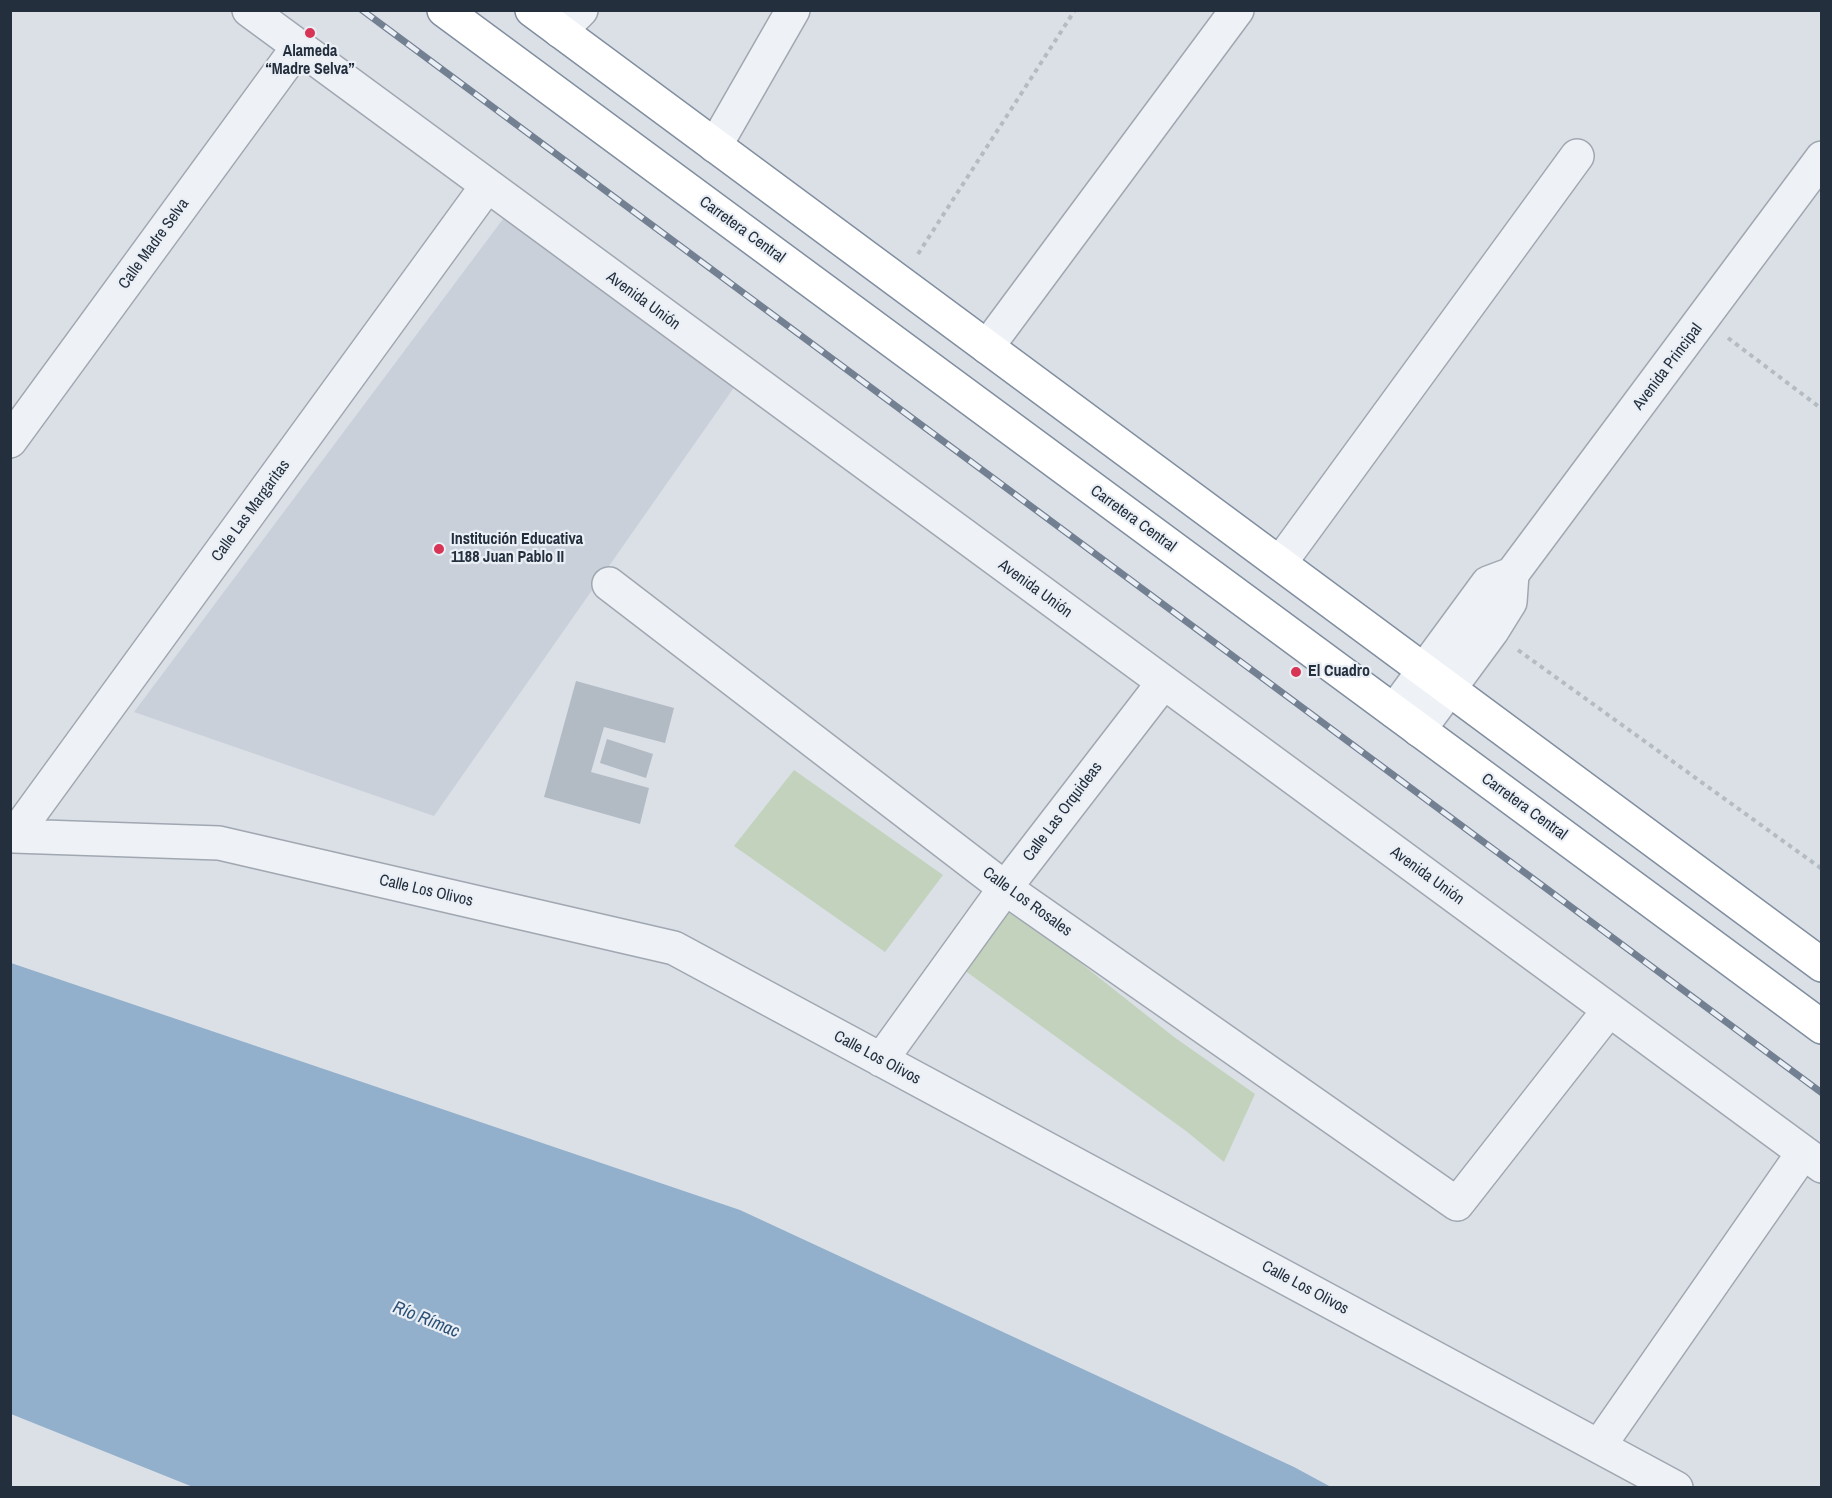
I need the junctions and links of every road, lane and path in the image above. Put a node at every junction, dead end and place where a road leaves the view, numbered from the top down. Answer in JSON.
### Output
{"nodes":[{"id":1,"x":249,"y":10,"type":"edge"},
{"id":2,"x":444,"y":10,"type":"edge"},
{"id":3,"x":532,"y":10,"type":"edge"},
{"id":4,"x":794,"y":10,"type":"edge"},
{"id":5,"x":1075,"y":10,"type":"edge"},
{"id":6,"x":1237,"y":10,"type":"edge"},
{"id":7,"x":571,"y":21,"type":"edge"},
{"id":8,"x":298,"y":47,"type":"junction"},
{"id":9,"x":716,"y":146,"type":"junction"},
{"id":10,"x":1577,"y":156,"type":"dead end"},
{"id":11,"x":1821,"y":158,"type":"edge"},
{"id":12,"x":487,"y":186,"type":"junction"},
{"id":13,"x":902,"y":284,"type":"junction"},
{"id":14,"x":1703,"y":320,"type":"junction"},
{"id":15,"x":987,"y":347,"type":"junction"},
{"id":16,"x":1821,"y":409,"type":"edge"},
{"id":17,"x":10,"y":441,"type":"edge"},
{"id":18,"x":1280,"y":563,"type":"junction"},
{"id":19,"x":1512,"y":574,"type":"junction"},
{"id":20,"x":609,"y":584,"type":"dead end"},
{"id":21,"x":1491,"y":631,"type":"junction"},
{"id":22,"x":1435,"y":680,"type":"junction"},
{"id":23,"x":1163,"y":683,"type":"junction"},
{"id":24,"x":1406,"y":720,"type":"junction"},
{"id":25,"x":13,"y":835,"type":"edge"},
{"id":26,"x":1821,"y":869,"type":"edge"},
{"id":27,"x":1005,"y":888,"type":"junction"},
{"id":28,"x":1821,"y":965,"type":"edge"},
{"id":29,"x":1609,"y":1010,"type":"junction"},
{"id":30,"x":1821,"y":1027,"type":"edge"},
{"id":31,"x":881,"y":1060,"type":"junction"},
{"id":32,"x":1812,"y":1159,"type":"edge"},
{"id":33,"x":1599,"y":1446,"type":"junction"},
{"id":34,"x":1676,"y":1488,"type":"edge"}],
"edges":[{"from":1,"to":8,"type":"street","name":"Avenida Unión"},
{"from":2,"to":24,"type":"highway","name":"Carretera Central"},
{"from":3,"to":7,"type":"highway"},
{"from":4,"to":9,"type":"street"},
{"from":5,"to":13,"type":"path"},
{"from":6,"to":15,"type":"street"},
{"from":7,"to":9,"type":"highway"},
{"from":8,"to":12,"type":"street","name":"Avenida Unión"},
{"from":8,"to":17,"type":"street","name":"Calle Madre Selva"},
{"from":9,"to":13,"type":"highway"},
{"from":10,"to":18,"type":"street"},
{"from":11,"to":14,"type":"street","name":"Avenida Principal"},
{"from":12,"to":23,"type":"street","name":"Avenida Unión"},
{"from":12,"to":25,"type":"street","name":"Calle Las Margaritas"},
{"from":13,"to":15,"type":"highway"},
{"from":14,"to":16,"type":"path"},
{"from":14,"to":19,"type":"street","name":"Avenida Principal"},
{"from":15,"to":18,"type":"highway"},
{"from":18,"to":22,"type":"highway"},
{"from":19,"to":21,"type":"street","name":"Avenida Principal"},
{"from":19,"to":22,"type":"street","name":"Avenida Principal"},
{"from":20,"to":27,"type":"street","name":"Calle Los Rosales"},
{"from":21,"to":22,"type":"street","name":"Avenida Principal"},
{"from":21,"to":26,"type":"path"},
{"from":22,"to":24,"type":"street","name":"Avenida Principal"},
{"from":22,"to":28,"type":"highway"},
{"from":23,"to":27,"type":"street","name":"Calle Las Orquideas"},
{"from":23,"to":29,"type":"street","name":"Avenida Unión"},
{"from":24,"to":30,"type":"highway","name":"Carretera Central"},
{"from":25,"to":31,"type":"street","name":"Calle Los Olivos"},
{"from":27,"to":29,"type":"street","name":"Calle Los Rosales"},
{"from":27,"to":31,"type":"street","name":"Calle Las Orquideas"},
{"from":29,"to":32,"type":"street","name":"Avenida Unión"},
{"from":31,"to":33,"type":"street","name":"Calle Los Olivos"},
{"from":32,"to":33,"type":"street"},
{"from":33,"to":34,"type":"street","name":"Calle Los Olivos"}]}
